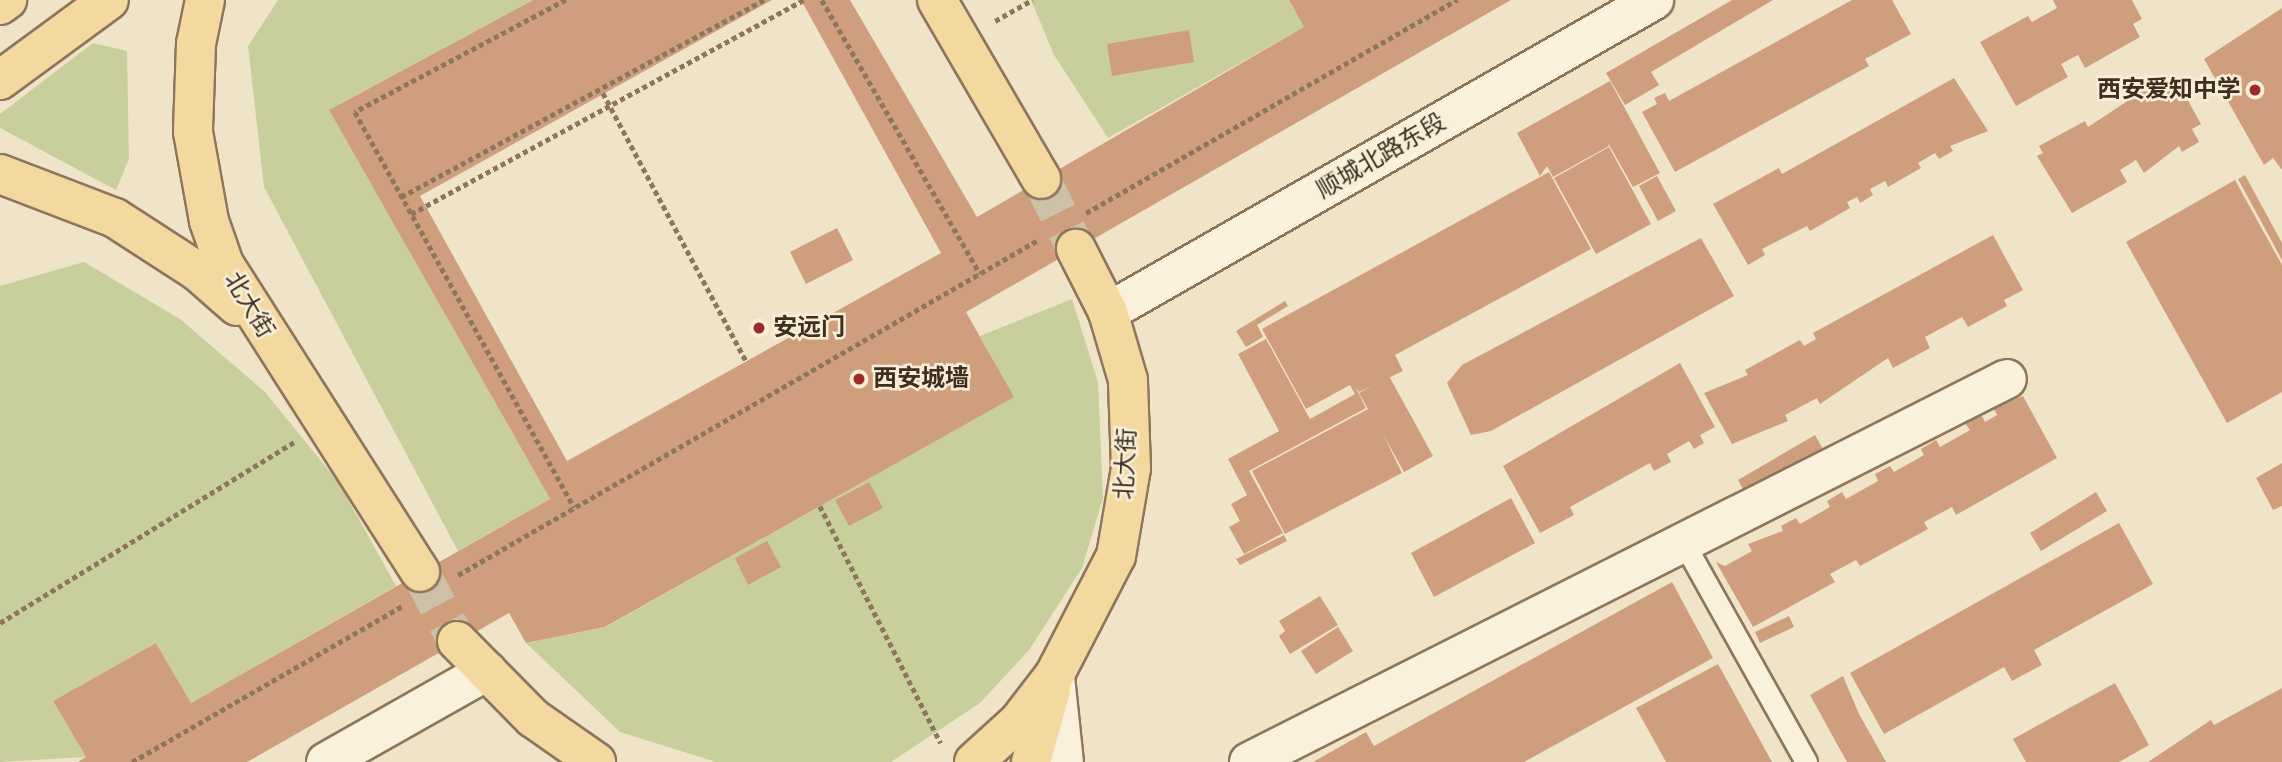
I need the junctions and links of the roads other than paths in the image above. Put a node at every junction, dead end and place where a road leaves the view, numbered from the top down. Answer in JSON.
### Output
{"nodes":[{"id":1,"x":7,"y":0,"type":"edge"},
{"id":2,"x":109,"y":0,"type":"edge"},
{"id":3,"x":205,"y":0,"type":"edge"},
{"id":4,"x":1654,"y":0,"type":"edge"},
{"id":5,"x":0,"y":5,"type":"edge"},
{"id":6,"x":943,"y":8,"type":"edge"},
{"id":7,"x":0,"y":80,"type":"edge"},
{"id":8,"x":0,"y":174,"type":"edge"},
{"id":9,"x":1041,"y":179,"type":"tunnel mouth"},
{"id":10,"x":1068,"y":233,"type":"tunnel mouth"},
{"id":11,"x":1108,"y":312,"type":"junction"},
{"id":12,"x":298,"y":377,"type":"junction"},
{"id":13,"x":2007,"y":379,"type":"dead end"},
{"id":14,"x":1686,"y":547,"type":"junction"},
{"id":15,"x":431,"y":582,"type":"tunnel mouth"},
{"id":16,"x":457,"y":641,"type":"tunnel mouth"},
{"id":17,"x":487,"y":671,"type":"junction"},
{"id":18,"x":1055,"y":674,"type":"junction"},
{"id":19,"x":960,"y":756,"type":"edge"},
{"id":20,"x":326,"y":762,"type":"edge"},
{"id":21,"x":596,"y":762,"type":"edge"},
{"id":22,"x":1031,"y":762,"type":"edge"},
{"id":23,"x":1064,"y":762,"type":"edge"},
{"id":24,"x":1250,"y":762,"type":"edge"},
{"id":25,"x":1806,"y":762,"type":"edge"}],
"edges":[{"from":1,"to":5,"type":"main road"},
{"from":2,"to":7,"type":"main road"},
{"from":3,"to":12,"type":"main road","name":"北大街"},
{"from":4,"to":11,"type":"street","name":"顺城北路东段"},
{"from":6,"to":9,"type":"main road"},
{"from":8,"to":12,"type":"main road"},
{"from":10,"to":11,"type":"main road","name":"北大街"},
{"from":11,"to":18,"type":"main road","name":"北大街"},
{"from":12,"to":15,"type":"main road","name":"北大街"},
{"from":13,"to":14,"type":"street"},
{"from":14,"to":24,"type":"street"},
{"from":14,"to":25,"type":"lane"},
{"from":16,"to":17,"type":"main road"},
{"from":17,"to":20,"type":"street"},
{"from":17,"to":21,"type":"main road"},
{"from":18,"to":19,"type":"main road","name":"北大街"},
{"from":18,"to":22,"type":"main road","name":"北大街"},
{"from":18,"to":23,"type":"street"}]}
